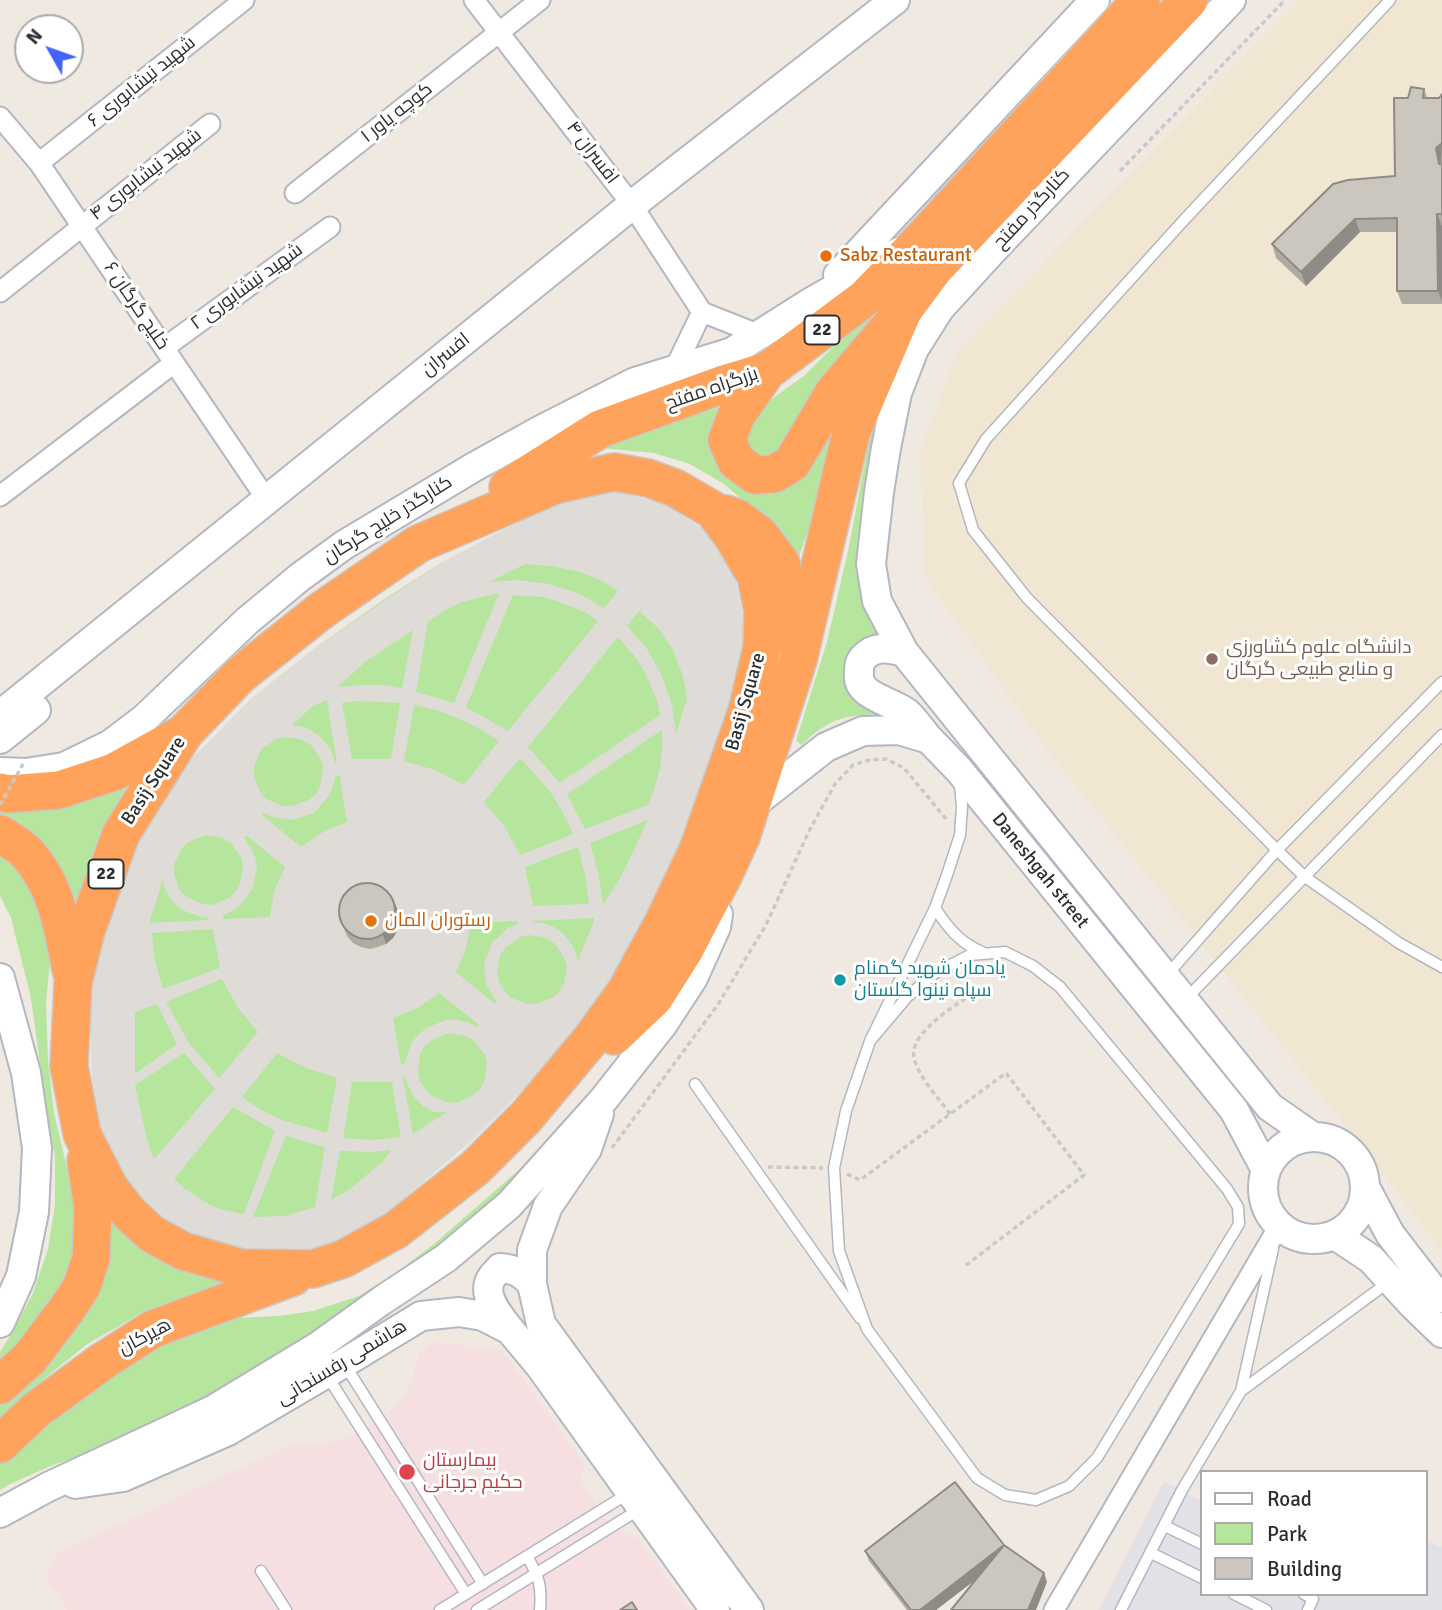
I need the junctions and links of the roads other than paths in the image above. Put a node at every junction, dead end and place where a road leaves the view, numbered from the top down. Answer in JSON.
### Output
{"nodes":[{"id":1,"x":244,"y":0,"type":"edge"},
{"id":2,"x":474,"y":0,"type":"edge"},
{"id":3,"x":540,"y":0,"type":"edge"},
{"id":4,"x":895,"y":0,"type":"edge"},
{"id":5,"x":1095,"y":0,"type":"edge"},
{"id":6,"x":1142,"y":0,"type":"edge"},
{"id":7,"x":1189,"y":0,"type":"edge"},
{"id":8,"x":1231,"y":0,"type":"edge"},
{"id":9,"x":1390,"y":0,"type":"edge"},
{"id":10,"x":499,"y":32,"type":"junction"},
{"id":11,"x":0,"y":117,"type":"edge"},
{"id":12,"x":211,"y":124,"type":"dead end"},
{"id":13,"x":39,"y":163,"type":"junction"},
{"id":14,"x":295,"y":193,"type":"dead end"},
{"id":15,"x":632,"y":205,"type":"junction"},
{"id":16,"x":82,"y":226,"type":"junction"},
{"id":17,"x":330,"y":227,"type":"dead end"},
{"id":18,"x":922,"y":239,"type":"junction"},
{"id":19,"x":0,"y":292,"type":"edge"},
{"id":20,"x":808,"y":304,"type":"junction"},
{"id":21,"x":903,"y":311,"type":"junction"},
{"id":22,"x":702,"y":312,"type":"junction"},
{"id":23,"x":760,"y":335,"type":"junction"},
{"id":24,"x":169,"y":355,"type":"junction"},
{"id":25,"x":674,"y":370,"type":"junction"},
{"id":26,"x":767,"y":371,"type":"junction"},
{"id":27,"x":0,"y":496,"type":"edge"},
{"id":28,"x":267,"y":500,"type":"junction"},
{"id":29,"x":713,"y":510,"type":"junction"},
{"id":30,"x":418,"y":544,"type":"junction"},
{"id":31,"x":185,"y":566,"type":"junction"},
{"id":32,"x":904,"y":652,"type":"junction"},
{"id":33,"x":799,"y":660,"type":"junction"},
{"id":34,"x":1442,"y":682,"type":"edge"},
{"id":35,"x":0,"y":699,"type":"edge"},
{"id":36,"x":0,"y":715,"type":"edge"},
{"id":37,"x":185,"y":732,"type":"junction"},
{"id":38,"x":1442,"y":735,"type":"edge"},
{"id":39,"x":0,"y":739,"type":"edge"},
{"id":40,"x":929,"y":739,"type":"junction"},
{"id":41,"x":11,"y":768,"type":"edge"},
{"id":42,"x":959,"y":771,"type":"junction"},
{"id":43,"x":1007,"y":780,"type":"junction"},
{"id":44,"x":0,"y":792,"type":"edge"},
{"id":45,"x":982,"y":800,"type":"junction"},
{"id":46,"x":751,"y":806,"type":"junction"},
{"id":47,"x":0,"y":834,"type":"edge"},
{"id":48,"x":1277,"y":850,"type":"junction"},
{"id":49,"x":723,"y":876,"type":"junction"},
{"id":50,"x":1305,"y":877,"type":"junction"},
{"id":51,"x":935,"y":908,"type":"junction"},
{"id":52,"x":986,"y":954,"type":"junction"},
{"id":53,"x":1442,"y":967,"type":"edge"},
{"id":54,"x":1166,"y":977,"type":"junction"},
{"id":55,"x":0,"y":978,"type":"edge"},
{"id":56,"x":73,"y":983,"type":"junction"},
{"id":57,"x":1185,"y":1001,"type":"junction"},
{"id":58,"x":870,"y":1041,"type":"junction"},
{"id":59,"x":695,"y":1084,"type":"dead end"},
{"id":60,"x":604,"y":1099,"type":"junction"},
{"id":61,"x":526,"y":1117,"type":"junction"},
{"id":62,"x":82,"y":1134,"type":"junction"},
{"id":63,"x":1313,"y":1137,"type":"junction"},
{"id":64,"x":1266,"y":1170,"type":"junction"},
{"id":65,"x":1365,"y":1187,"type":"junction"},
{"id":66,"x":1279,"y":1226,"type":"junction"},
{"id":67,"x":1335,"y":1235,"type":"junction"},
{"id":68,"x":313,"y":1269,"type":"junction"},
{"id":69,"x":1390,"y":1280,"type":"junction"},
{"id":70,"x":531,"y":1284,"type":"junction"},
{"id":71,"x":1442,"y":1298,"type":"edge"},
{"id":72,"x":0,"y":1323,"type":"edge"},
{"id":73,"x":867,"y":1329,"type":"junction"},
{"id":74,"x":509,"y":1330,"type":"junction"},
{"id":75,"x":1442,"y":1333,"type":"edge"},
{"id":76,"x":335,"y":1369,"type":"junction"},
{"id":77,"x":0,"y":1385,"type":"edge"},
{"id":78,"x":1241,"y":1391,"type":"junction"},
{"id":79,"x":0,"y":1444,"type":"edge"},
{"id":80,"x":48,"y":1488,"type":"junction"},
{"id":81,"x":635,"y":1500,"type":"junction"},
{"id":82,"x":0,"y":1513,"type":"edge"},
{"id":83,"x":1164,"y":1526,"type":"junction"},
{"id":84,"x":1200,"y":1543,"type":"edge"},
{"id":85,"x":1151,"y":1553,"type":"junction"},
{"id":86,"x":527,"y":1556,"type":"junction"},
{"id":87,"x":261,"y":1571,"type":"dead end"},
{"id":88,"x":537,"y":1573,"type":"junction"},
{"id":89,"x":1200,"y":1577,"type":"edge"},
{"id":90,"x":483,"y":1584,"type":"junction"},
{"id":91,"x":466,"y":1594,"type":"junction"},
{"id":92,"x":1238,"y":1596,"type":"edge"},
{"id":93,"x":1308,"y":1596,"type":"edge"},
{"id":94,"x":286,"y":1610,"type":"edge"},
{"id":95,"x":440,"y":1610,"type":"edge"},
{"id":96,"x":477,"y":1610,"type":"edge"},
{"id":97,"x":540,"y":1610,"type":"edge"},
{"id":98,"x":715,"y":1610,"type":"edge"},
{"id":99,"x":749,"y":1610,"type":"edge"},
{"id":100,"x":1055,"y":1610,"type":"edge"},
{"id":101,"x":1121,"y":1610,"type":"edge"},
{"id":102,"x":1266,"y":1610,"type":"edge"},
{"id":103,"x":1308,"y":1610,"type":"edge"}],
"edges":[{"from":1,"to":13,"type":"street","name":"شهید نیشابوری ۶"},
{"from":2,"to":10,"type":"street","name":"افسران ۴"},
{"from":3,"to":10,"type":"street","name":"کوچه یاور ۱"},
{"from":4,"to":15,"type":"main road","name":"افسران"},
{"from":5,"to":20,"type":"main road"},
{"from":6,"to":18,"type":"highway","name":"بزرگراه مفتح","number":"22"},
{"from":7,"to":21,"type":"highway","number":"22"},
{"from":8,"to":32,"type":"main road","name":"کنارگذر مفتح"},
{"from":9,"to":48,"type":"lane"},
{"from":10,"to":14,"type":"street","name":"کوچه یاور ۱"},
{"from":10,"to":15,"type":"street","name":"افسران ۴"},
{"from":11,"to":13,"type":"street","name":"خلیج گرگان ۶"},
{"from":12,"to":16,"type":"street","name":"شهید نیشابوری ۴"},
{"from":13,"to":16,"type":"street","name":"خلیج گرگان ۶"},
{"from":15,"to":22,"type":"street","name":"افسران ۴"},
{"from":15,"to":28,"type":"main road","name":"افسران"},
{"from":16,"to":19,"type":"street","name":"شهید نیشابوری ۴"},
{"from":16,"to":24,"type":"street","name":"خلیج گرگان ۶"},
{"from":17,"to":24,"type":"street","name":"شهید نیشابوری ۲"},
{"from":18,"to":20,"type":"main road"},
{"from":18,"to":26,"type":"highway","name":"بزرگراه مفتح","number":"22"},
{"from":20,"to":23,"type":"main road","name":"کنارگذر خلیج گرگان"},
{"from":21,"to":26,"type":"highway"},
{"from":21,"to":33,"type":"highway","number":"22"},
{"from":22,"to":23,"type":"street"},
{"from":22,"to":25,"type":"street"},
{"from":23,"to":25,"type":"main road","name":"کنارگذر خلیج گرگان"},
{"from":24,"to":27,"type":"street","name":"شهید نیشابوری ۲"},
{"from":24,"to":28,"type":"street","name":"خلیج گرگان ۶"},
{"from":25,"to":41,"type":"main road","name":"کنارگذر خلیج گرگان"},
{"from":26,"to":30,"type":"highway","name":"بزرگراه مفتح","number":"22"},
{"from":28,"to":31,"type":"main road","name":"افسران"},
{"from":29,"to":30,"type":"highway","name":"Basij Square","number":"22"},
{"from":29,"to":33,"type":"highway"},
{"from":29,"to":61,"type":"highway","name":"Basij Square","number":"22"},
{"from":30,"to":37,"type":"highway","name":"Basij Square","number":"22"},
{"from":31,"to":35,"type":"main road"},
{"from":31,"to":36,"type":"main road","name":"افسران"},
{"from":31,"to":39,"type":"main road"},
{"from":32,"to":40,"type":"main road","name":"Daneshgah street"},
{"from":32,"to":43,"type":"main road","name":"Daneshgah street"},
{"from":33,"to":46,"type":"highway","number":"22"},
{"from":34,"to":48,"type":"lane"},
{"from":37,"to":44,"type":"highway"},
{"from":37,"to":56,"type":"highway","name":"Basij Square","number":"22"},
{"from":38,"to":50,"type":"lane"},
{"from":40,"to":42,"type":"main road","name":"Daneshgah street"},
{"from":40,"to":46,"type":"main road"},
{"from":42,"to":45,"type":"main road","name":"Daneshgah street"},
{"from":42,"to":51,"type":"lane"},
{"from":43,"to":45,"type":"main road"},
{"from":43,"to":54,"type":"main road","name":"Daneshgah street"},
{"from":45,"to":64,"type":"main road","name":"Daneshgah street"},
{"from":46,"to":49,"type":"highway","number":"22"},
{"from":47,"to":56,"type":"highway"},
{"from":48,"to":50,"type":"lane"},
{"from":48,"to":54,"type":"lane"},
{"from":49,"to":60,"type":"main road"},
{"from":49,"to":61,"type":"highway","number":"22"},
{"from":50,"to":53,"type":"lane"},
{"from":50,"to":57,"type":"lane"},
{"from":51,"to":52,"type":"lane"},
{"from":51,"to":58,"type":"lane"},
{"from":52,"to":58,"type":"lane"},
{"from":52,"to":73,"type":"lane"},
{"from":54,"to":57,"type":"main road","name":"Daneshgah street"},
{"from":55,"to":72,"type":"main road"},
{"from":56,"to":62,"type":"highway","name":"Basij Square","number":"22"},
{"from":57,"to":63,"type":"main road","name":"Daneshgah street"},
{"from":58,"to":73,"type":"lane"},
{"from":59,"to":73,"type":"lane"},
{"from":60,"to":70,"type":"main road"},
{"from":60,"to":80,"type":"main road"},
{"from":61,"to":68,"type":"highway","name":"Basij Square","number":"22"},
{"from":62,"to":68,"type":"highway","name":"Basij Square","number":"22"},
{"from":62,"to":77,"type":"highway","number":"22"},
{"from":63,"to":64,"type":"main road"},
{"from":63,"to":65,"type":"main road"},
{"from":64,"to":66,"type":"main road"},
{"from":65,"to":67,"type":"main road"},
{"from":65,"to":71,"type":"main road"},
{"from":66,"to":67,"type":"main road"},
{"from":66,"to":78,"type":"lane"},
{"from":66,"to":100,"type":"street"},
{"from":67,"to":69,"type":"main road"},
{"from":68,"to":79,"type":"highway","name":"هیرکان","number":"22"},
{"from":69,"to":75,"type":"main road"},
{"from":69,"to":78,"type":"lane"},
{"from":70,"to":74,"type":"main road"},
{"from":70,"to":99,"type":"main road"},
{"from":74,"to":76,"type":"main road","name":"هاشمی رفسنجانی"},
{"from":74,"to":81,"type":"main road","name":"هاشمی رفسنجانی"},
{"from":76,"to":80,"type":"main road","name":"هاشمی رفسنجانی"},
{"from":76,"to":90,"type":"lane"},
{"from":76,"to":91,"type":"lane"},
{"from":78,"to":83,"type":"lane"},
{"from":80,"to":82,"type":"main road"},
{"from":81,"to":86,"type":"lane"},
{"from":81,"to":88,"type":"lane"},
{"from":81,"to":98,"type":"main road","name":"هاشمی رفسنجانی"},
{"from":83,"to":84,"type":"lane"},
{"from":83,"to":85,"type":"lane"},
{"from":85,"to":89,"type":"lane"},
{"from":85,"to":101,"type":"lane"},
{"from":86,"to":88,"type":"lane"},
{"from":86,"to":90,"type":"lane"},
{"from":87,"to":94,"type":"lane"},
{"from":88,"to":96,"type":"lane"},
{"from":88,"to":97,"type":"lane"},
{"from":90,"to":91,"type":"lane"},
{"from":91,"to":95,"type":"lane"},
{"from":92,"to":102,"type":"lane"},
{"from":93,"to":103,"type":"lane"}]}
